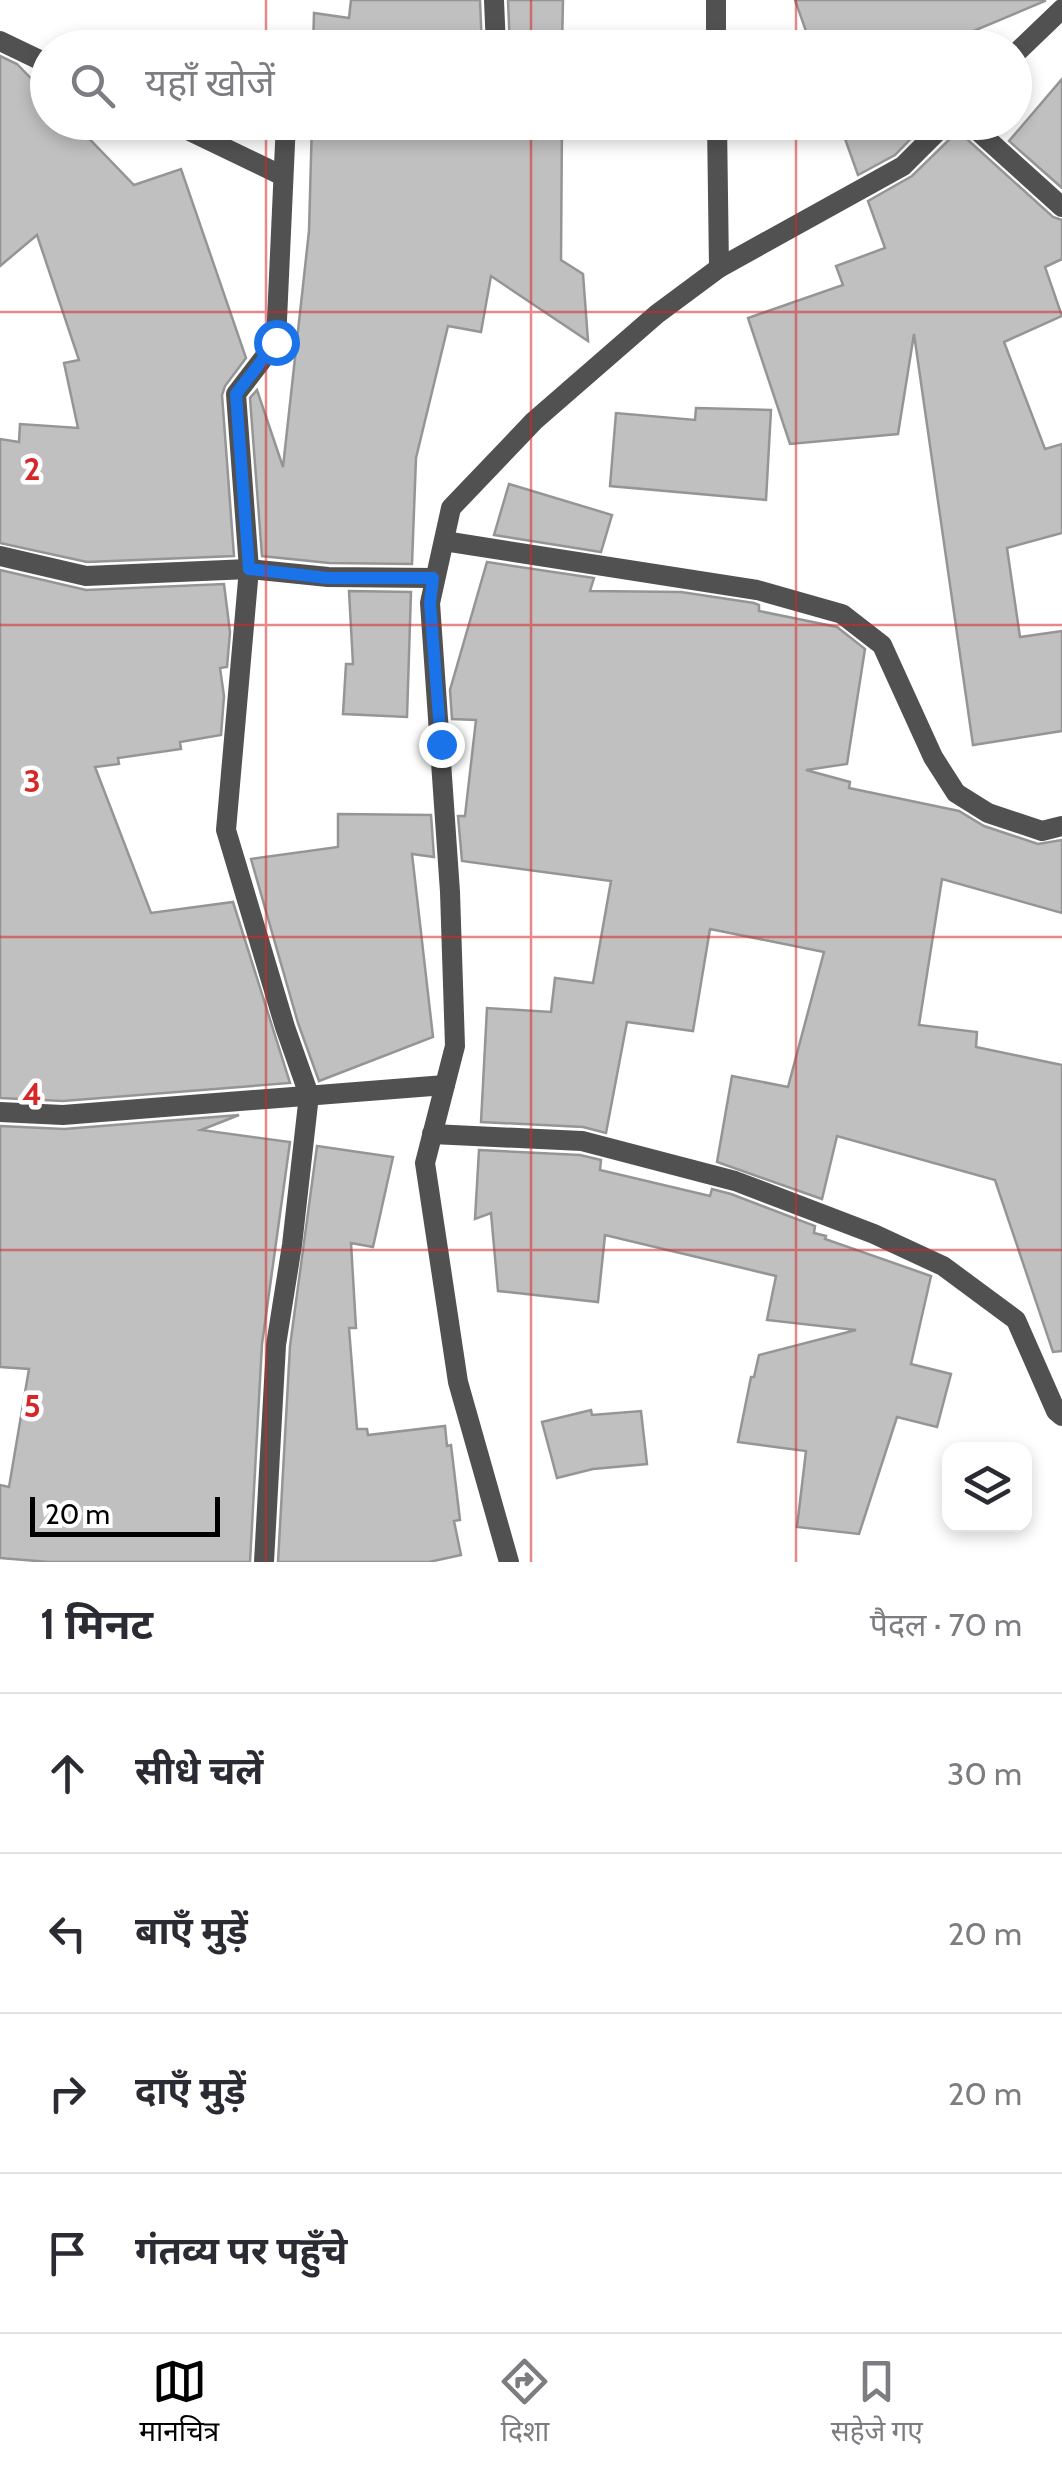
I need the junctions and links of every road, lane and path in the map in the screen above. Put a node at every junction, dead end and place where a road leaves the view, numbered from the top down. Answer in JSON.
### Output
{"nodes":[{"id":1,"x":494,"y":0,"type":"edge"},
{"id":2,"x":716,"y":0,"type":"edge"},
{"id":3,"x":1062,"y":9,"type":"edge"},
{"id":4,"x":495,"y":30,"type":"edge"},
{"id":5,"x":716,"y":30,"type":"edge"},
{"id":6,"x":1032,"y":38,"type":"edge"},
{"id":7,"x":0,"y":41,"type":"edge"},
{"id":8,"x":30,"y":55,"type":"edge"},
{"id":9,"x":208,"y":140,"type":"edge"},
{"id":10,"x":285,"y":140,"type":"edge"},
{"id":11,"x":717,"y":140,"type":"edge"},
{"id":12,"x":929,"y":140,"type":"edge"},
{"id":13,"x":988,"y":140,"type":"edge"},
{"id":14,"x":283,"y":176,"type":"junction"},
{"id":15,"x":1062,"y":207,"type":"edge"},
{"id":16,"x":719,"y":268,"type":"junction"},
{"id":17,"x":444,"y":541,"type":"junction"},
{"id":18,"x":0,"y":556,"type":"edge"},
{"id":19,"x":249,"y":569,"type":"junction"},
{"id":20,"x":433,"y":578,"type":"junction"},
{"id":21,"x":1062,"y":826,"type":"edge"},
{"id":22,"x":445,"y":1084,"type":"junction"},
{"id":23,"x":309,"y":1095,"type":"junction"},
{"id":24,"x":0,"y":1112,"type":"edge"},
{"id":25,"x":432,"y":1134,"type":"junction"},
{"id":26,"x":1062,"y":1416,"type":"edge"},
{"id":27,"x":264,"y":1562,"type":"edge"},
{"id":28,"x":508,"y":1562,"type":"edge"}],
"edges":[{"from":1,"to":4,"type":"street"},
{"from":2,"to":5,"type":"street"},
{"from":3,"to":6,"type":"street"},
{"from":7,"to":8,"type":"street"},
{"from":9,"to":14,"type":"street"},
{"from":10,"to":14,"type":"street"},
{"from":11,"to":16,"type":"street"},
{"from":12,"to":16,"type":"street"},
{"from":13,"to":15,"type":"street"},
{"from":14,"to":19,"type":"street"},
{"from":16,"to":17,"type":"street"},
{"from":17,"to":20,"type":"street"},
{"from":17,"to":21,"type":"street"},
{"from":18,"to":19,"type":"street"},
{"from":19,"to":20,"type":"street"},
{"from":19,"to":23,"type":"street"},
{"from":20,"to":22,"type":"street"},
{"from":22,"to":23,"type":"street"},
{"from":22,"to":25,"type":"street"},
{"from":23,"to":24,"type":"street"},
{"from":23,"to":27,"type":"street"},
{"from":25,"to":26,"type":"street"},
{"from":25,"to":28,"type":"street"}]}
